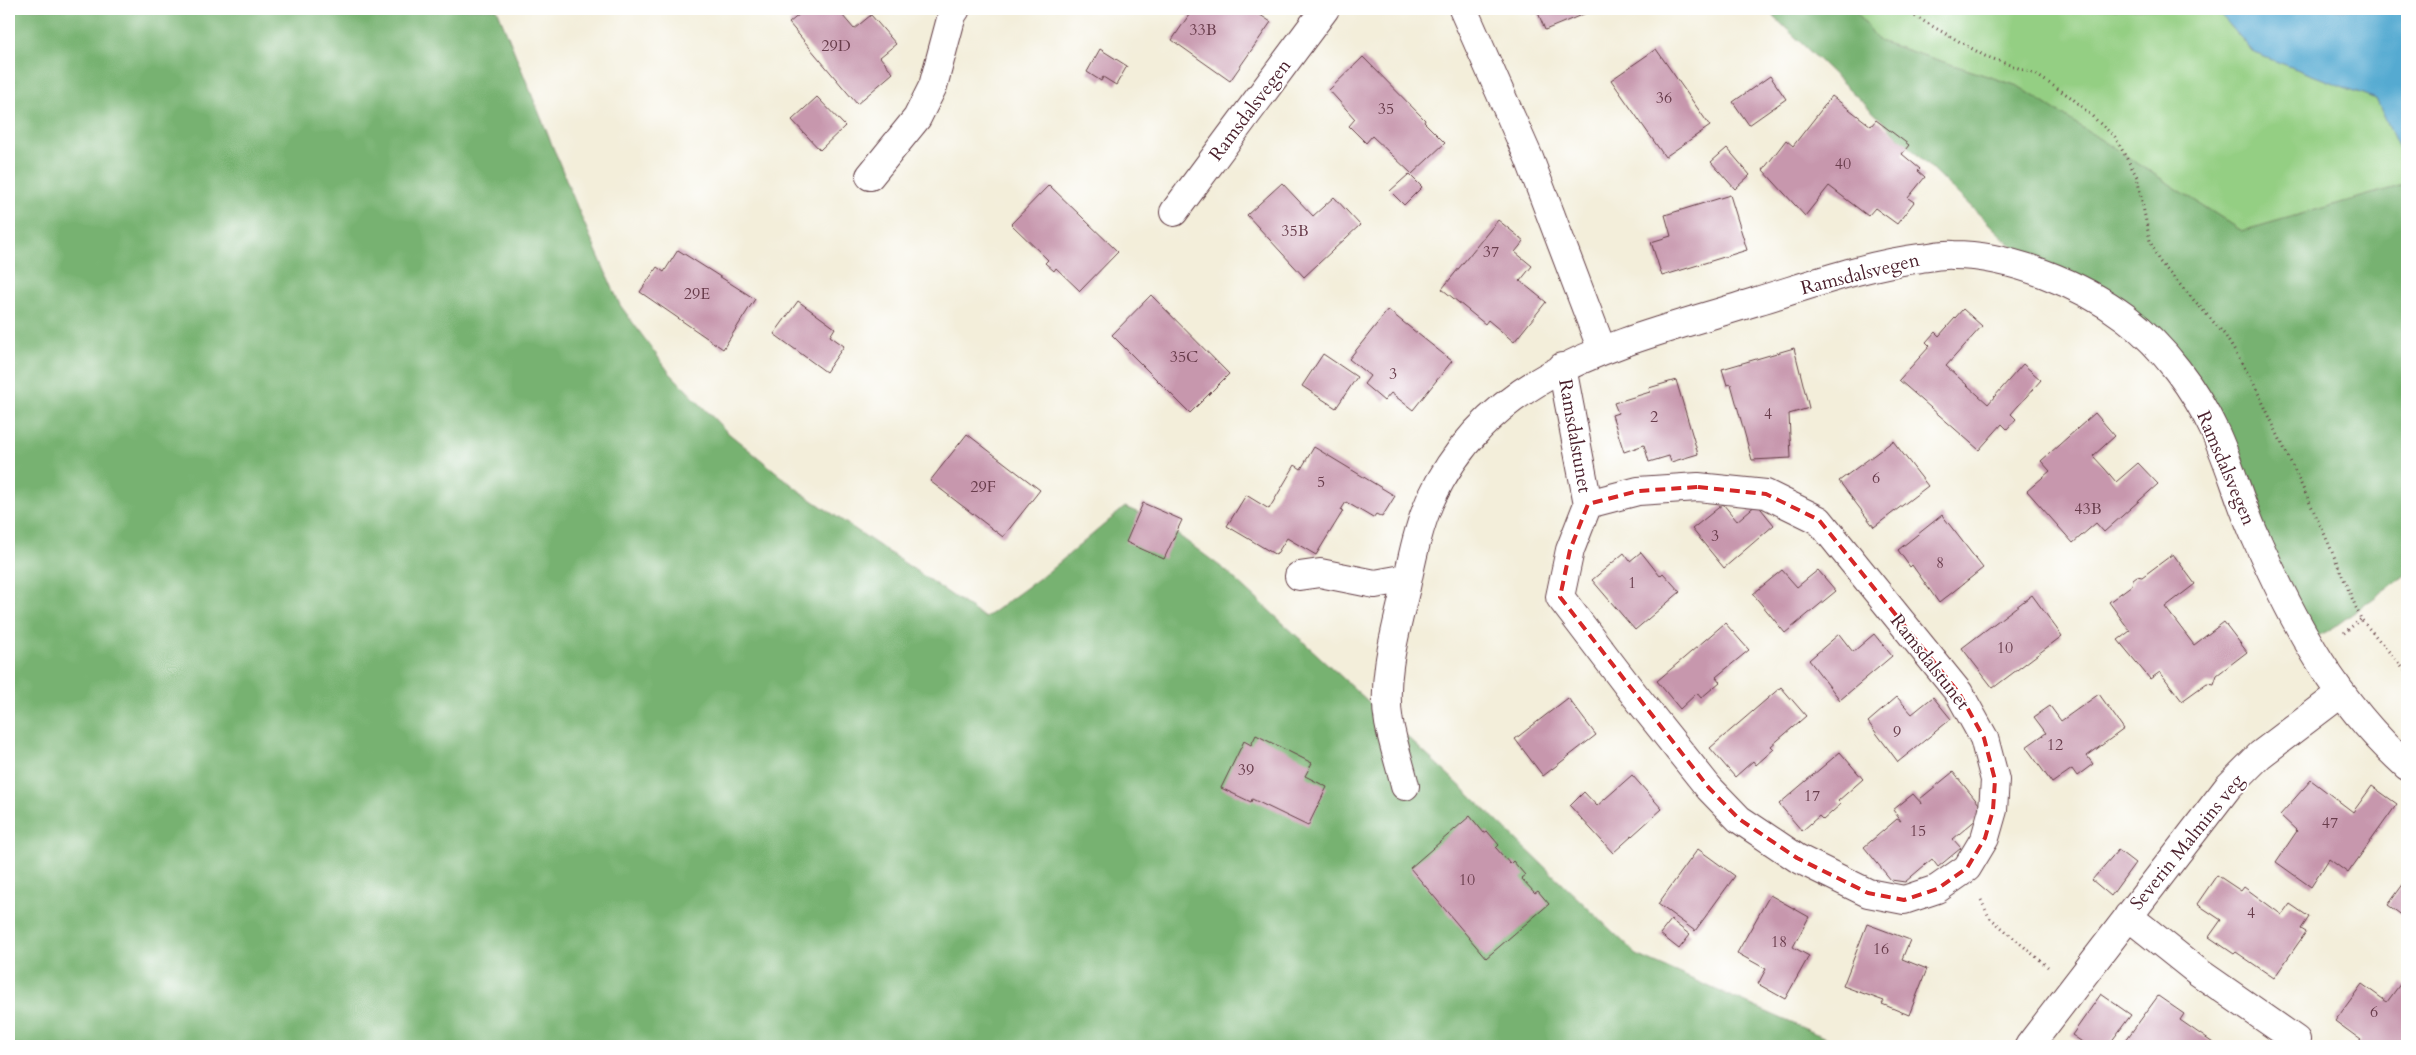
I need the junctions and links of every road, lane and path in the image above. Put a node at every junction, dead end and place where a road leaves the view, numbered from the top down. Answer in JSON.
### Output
{"nodes":[{"id":1,"x":956,"y":9,"type":"edge"},
{"id":2,"x":1326,"y":9,"type":"edge"},
{"id":3,"x":1463,"y":9,"type":"edge"},
{"id":4,"x":1902,"y":9,"type":"edge"},
{"id":5,"x":870,"y":176,"type":"dead end"},
{"id":6,"x":1174,"y":212,"type":"dead end"},
{"id":7,"x":1602,"y":350,"type":"junction"},
{"id":8,"x":1562,"y":367,"type":"junction"},
{"id":9,"x":1588,"y":504,"type":"junction"},
{"id":10,"x":1299,"y":576,"type":"dead end"},
{"id":11,"x":1408,"y":578,"type":"junction"},
{"id":12,"x":2407,"y":673,"type":"edge"},
{"id":13,"x":2340,"y":694,"type":"junction"},
{"id":14,"x":2407,"y":766,"type":"edge"},
{"id":15,"x":1405,"y":786,"type":"dead end"},
{"id":16,"x":1967,"y":868,"type":"junction"},
{"id":17,"x":2128,"y":916,"type":"junction"},
{"id":18,"x":2074,"y":987,"type":"junction"},
{"id":19,"x":2296,"y":1040,"type":"dead end"},
{"id":20,"x":2029,"y":1046,"type":"edge"}],
"edges":[{"from":1,"to":5,"type":"street"},
{"from":2,"to":6,"type":"street","name":"Ramsdalsvegen"},
{"from":3,"to":7,"type":"street"},
{"from":4,"to":12,"type":"path"},
{"from":7,"to":8,"type":"street","name":"Ramsdalsvegen"},
{"from":7,"to":13,"type":"street","name":"Ramsdalsvegen"},
{"from":8,"to":9,"type":"street","name":"Ramsdalstunet"},
{"from":8,"to":11,"type":"street","name":"Ramsdalsvegen"},
{"from":9,"to":16,"type":"street","name":"Ramsdalstunet"},
{"from":9,"to":16,"type":"street","name":"Ramsdalstunet"},
{"from":10,"to":11,"type":"street"},
{"from":11,"to":15,"type":"street","name":"Ramsdalsvegen"},
{"from":13,"to":14,"type":"street","name":"Ramsdalsvegen"},
{"from":13,"to":17,"type":"street","name":"Severin Malmins veg"},
{"from":16,"to":18,"type":"path"},
{"from":17,"to":18,"type":"street","name":"Severin Malmins veg"},
{"from":17,"to":19,"type":"street","name":"Severin Malmins veg"},
{"from":18,"to":20,"type":"street","name":"Severin Malmins veg"}]}
